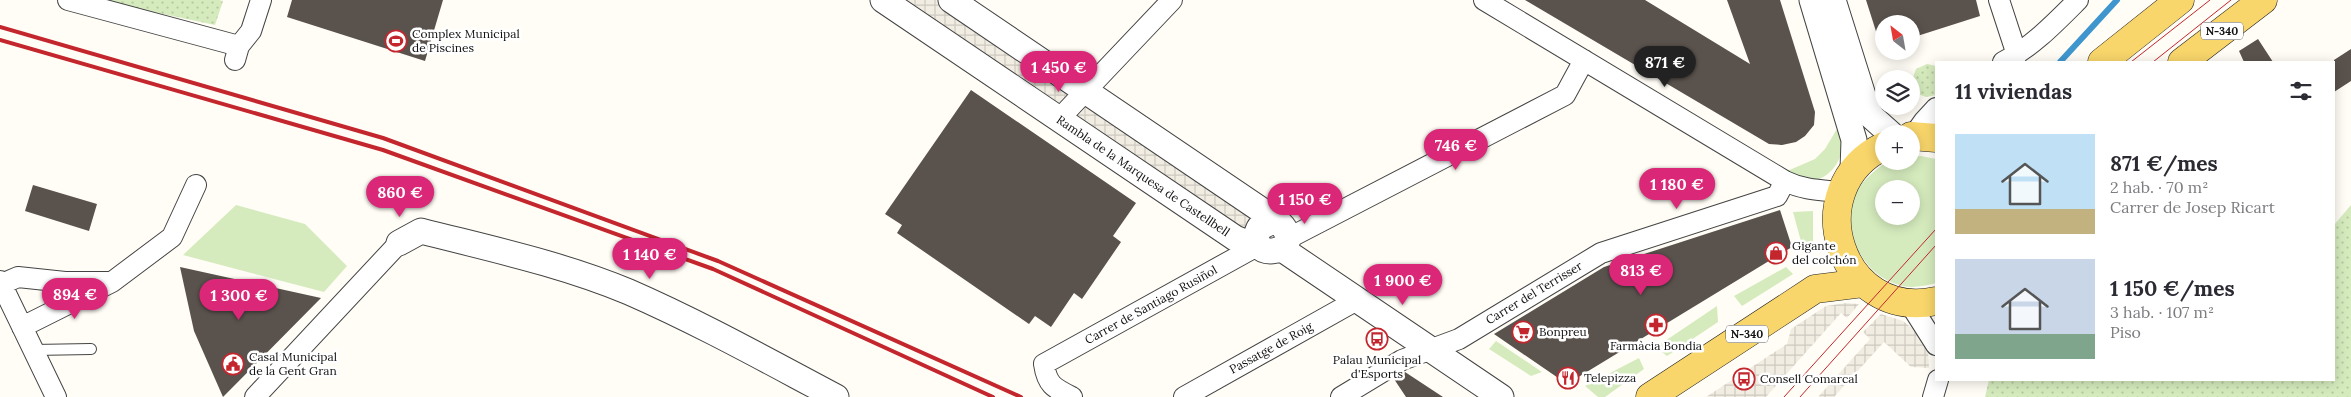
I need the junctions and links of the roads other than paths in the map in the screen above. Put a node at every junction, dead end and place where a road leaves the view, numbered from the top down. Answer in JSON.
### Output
{"nodes":[{"id":1,"x":68,"y":0,"type":"edge"},
{"id":2,"x":261,"y":0,"type":"edge"},
{"id":3,"x":883,"y":0,"type":"edge"},
{"id":4,"x":951,"y":0,"type":"edge"},
{"id":5,"x":1172,"y":0,"type":"edge"},
{"id":6,"x":1484,"y":0,"type":"edge"},
{"id":7,"x":1812,"y":0,"type":"edge"},
{"id":8,"x":1833,"y":0,"type":"edge"},
{"id":9,"x":1999,"y":0,"type":"edge"},
{"id":10,"x":2078,"y":0,"type":"edge"},
{"id":11,"x":2180,"y":0,"type":"edge"},
{"id":12,"x":2263,"y":0,"type":"edge"},
{"id":13,"x":2010,"y":59,"type":"edge"},
{"id":14,"x":1584,"y":60,"type":"junction"},
{"id":15,"x":2103,"y":61,"type":"edge"},
{"id":16,"x":2183,"y":61,"type":"edge"},
{"id":17,"x":1085,"y":91,"type":"junction"},
{"id":18,"x":1935,"y":109,"type":"edge"},
{"id":19,"x":1059,"y":119,"type":"junction"},
{"id":20,"x":1889,"y":125,"type":"edge"},
{"id":21,"x":1920,"y":126,"type":"edge"},
{"id":22,"x":1875,"y":151,"type":"edge"},
{"id":23,"x":1785,"y":180,"type":"junction"},
{"id":24,"x":1847,"y":181,"type":"junction"},
{"id":25,"x":196,"y":185,"type":"dead end"},
{"id":26,"x":1837,"y":236,"type":"junction"},
{"id":27,"x":1272,"y":239,"type":"junction"},
{"id":28,"x":399,"y":243,"type":"joint"},
{"id":29,"x":1,"y":282,"type":"edge"},
{"id":30,"x":112,"y":282,"type":"junction"},
{"id":31,"x":1863,"y":283,"type":"junction"},
{"id":32,"x":1815,"y":289,"type":"junction"},
{"id":33,"x":1357,"y":300,"type":"junction"},
{"id":34,"x":1935,"y":301,"type":"edge"},
{"id":35,"x":1910,"y":304,"type":"junction"},
{"id":36,"x":22,"y":327,"type":"junction"},
{"id":37,"x":1935,"y":343,"type":"edge"},
{"id":38,"x":91,"y":349,"type":"dead end"},
{"id":39,"x":1431,"y":349,"type":"junction"},
{"id":40,"x":34,"y":350,"type":"junction"},
{"id":41,"x":56,"y":397,"type":"edge"},
{"id":42,"x":256,"y":397,"type":"edge"},
{"id":43,"x":836,"y":397,"type":"edge"},
{"id":44,"x":1072,"y":397,"type":"edge"},
{"id":45,"x":1184,"y":397,"type":"edge"},
{"id":46,"x":1341,"y":397,"type":"edge"},
{"id":47,"x":1501,"y":397,"type":"edge"},
{"id":48,"x":1650,"y":397,"type":"edge"}],
"edges":[{"from":1,"to":2,"type":"street"},
{"from":3,"to":19,"type":"street","name":"Rambla de la Marquesa de Castellbell"},
{"from":4,"to":17,"type":"street","name":"Rambla de la Marquesa de Castellbell"},
{"from":5,"to":17,"type":"street"},
{"from":6,"to":14,"type":"street"},
{"from":7,"to":24,"type":"street"},
{"from":8,"to":20,"type":"street"},
{"from":9,"to":13,"type":"street"},
{"from":10,"to":13,"type":"street"},
{"from":11,"to":15,"type":"main road"},
{"from":12,"to":16,"type":"main road","number":"N-340"},
{"from":14,"to":23,"type":"street"},
{"from":14,"to":27,"type":"street","name":"Carrer de Santiago Rusiñol"},
{"from":17,"to":19,"type":"street"},
{"from":17,"to":27,"type":"street","name":"Rambla de la Marquesa de Castellbell"},
{"from":18,"to":21,"type":"street"},
{"from":19,"to":27,"type":"street","name":"Rambla de la Marquesa de Castellbell"},
{"from":22,"to":24,"type":"main road"},
{"from":23,"to":24,"type":"street"},
{"from":23,"to":39,"type":"street","name":"Carrer del Terrisser"},
{"from":24,"to":26,"type":"main road"},
{"from":25,"to":30,"type":"street"},
{"from":26,"to":31,"type":"main road"},
{"from":26,"to":32,"type":"main road"},
{"from":27,"to":33,"type":"street","name":"Rambla de la Marquesa de Castellbell"},
{"from":27,"to":44,"type":"street","name":"Carrer de Santiago Rusiñol"},
{"from":28,"to":42,"type":"street"},
{"from":28,"to":43,"type":"street"},
{"from":29,"to":30,"type":"street"},
{"from":29,"to":36,"type":"street"},
{"from":30,"to":36,"type":"street"},
{"from":31,"to":32,"type":"main road","number":"N-340"},
{"from":31,"to":35,"type":"main road"},
{"from":32,"to":48,"type":"main road","number":"N-340"},
{"from":33,"to":39,"type":"street","name":"Rambla de la Marquesa de Castellbell"},
{"from":33,"to":45,"type":"street","name":"Passatge de Roig"},
{"from":34,"to":35,"type":"main road"},
{"from":35,"to":37,"type":"street"},
{"from":36,"to":40,"type":"street"},
{"from":38,"to":40,"type":"lane"},
{"from":39,"to":46,"type":"street","name":"Carrer del Terrisser"},
{"from":39,"to":47,"type":"street","name":"Rambla de la Marquesa de Castellbell"},
{"from":40,"to":41,"type":"street"}]}
